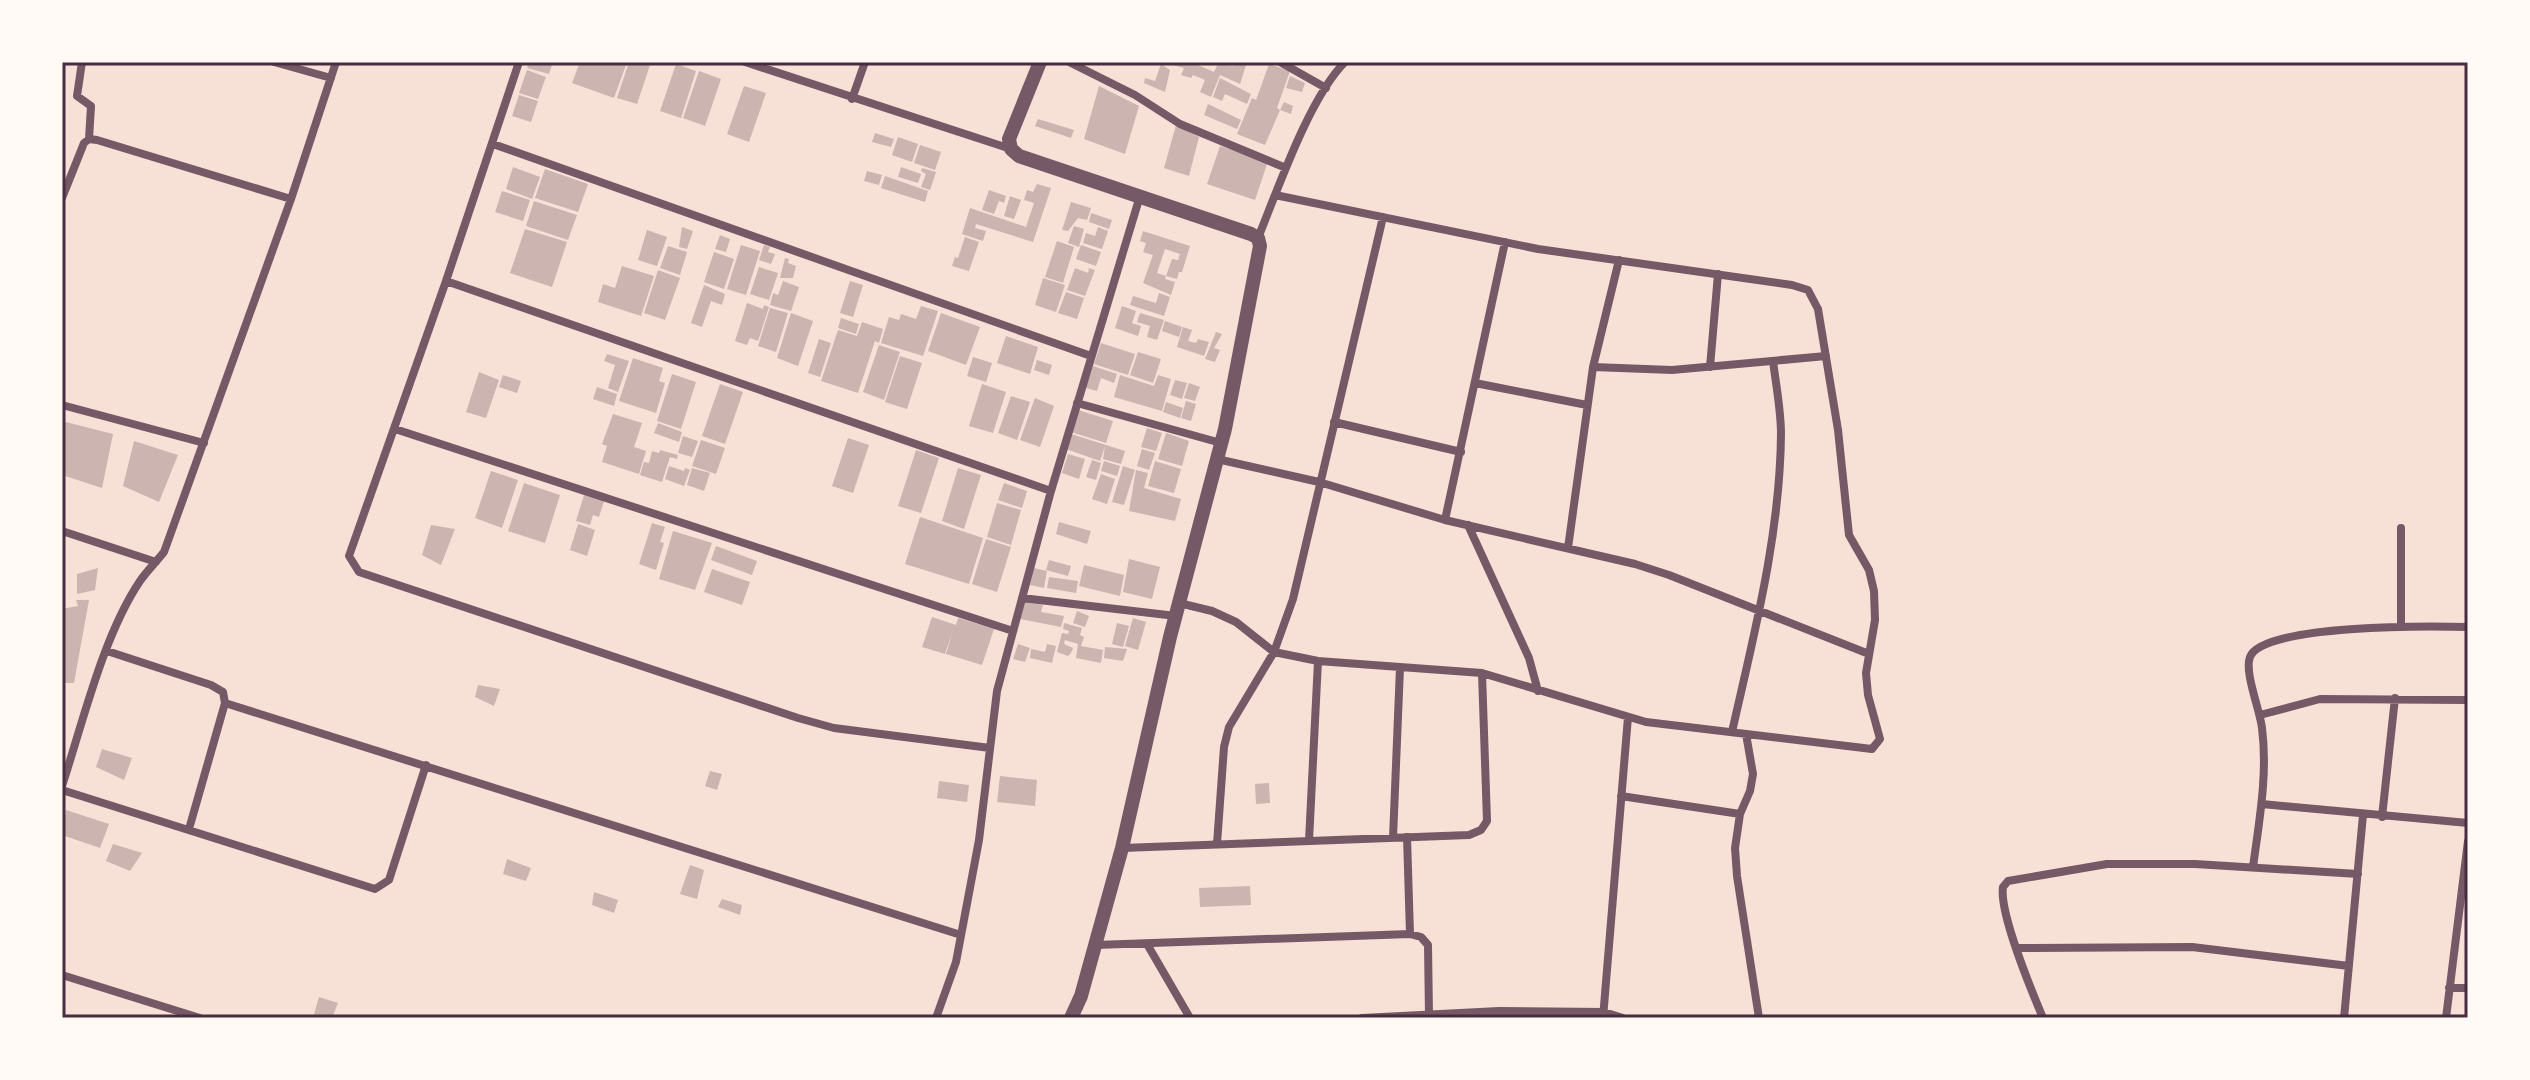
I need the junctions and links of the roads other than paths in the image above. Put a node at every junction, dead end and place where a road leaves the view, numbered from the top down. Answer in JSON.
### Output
{"nodes":[{"id":1,"x":82,"y":62,"type":"edge"},
{"id":2,"x":274,"y":62,"type":"edge"},
{"id":3,"x":336,"y":62,"type":"edge"},
{"id":4,"x":519,"y":62,"type":"edge"},
{"id":5,"x":745,"y":62,"type":"edge"},
{"id":6,"x":865,"y":62,"type":"edge"},
{"id":7,"x":1040,"y":62,"type":"edge"},
{"id":8,"x":1069,"y":62,"type":"edge"},
{"id":9,"x":1280,"y":62,"type":"edge"},
{"id":10,"x":1345,"y":62,"type":"edge"},
{"id":11,"x":331,"y":78,"type":"junction"},
{"id":12,"x":1326,"y":88,"type":"junction"},
{"id":13,"x":852,"y":99,"type":"junction"},
{"id":14,"x":89,"y":139,"type":"junction"},
{"id":15,"x":493,"y":144,"type":"junction"},
{"id":16,"x":1011,"y":149,"type":"junction"},
{"id":17,"x":1286,"y":168,"type":"junction"},
{"id":18,"x":1275,"y":195,"type":"junction"},
{"id":19,"x":1140,"y":196,"type":"junction"},
{"id":20,"x":62,"y":198,"type":"edge"},
{"id":21,"x":291,"y":199,"type":"junction"},
{"id":22,"x":1383,"y":217,"type":"junction"},
{"id":23,"x":1258,"y":238,"type":"junction"},
{"id":24,"x":1505,"y":242,"type":"junction"},
{"id":25,"x":1619,"y":260,"type":"junction"},
{"id":26,"x":1718,"y":274,"type":"junction"},
{"id":27,"x":446,"y":281,"type":"junction"},
{"id":28,"x":1091,"y":356,"type":"junction"},
{"id":29,"x":1826,"y":356,"type":"junction"},
{"id":30,"x":1773,"y":361,"type":"junction"},
{"id":31,"x":1593,"y":367,"type":"junction"},
{"id":32,"x":1710,"y":367,"type":"junction"},
{"id":33,"x":1475,"y":383,"type":"junction"},
{"id":34,"x":1077,"y":403,"type":"junction"},
{"id":35,"x":62,"y":405,"type":"edge"},
{"id":36,"x":1587,"y":405,"type":"junction"},
{"id":37,"x":1334,"y":422,"type":"junction"},
{"id":38,"x":395,"y":429,"type":"junction"},
{"id":39,"x":204,"y":443,"type":"junction"},
{"id":40,"x":1221,"y":443,"type":"junction"},
{"id":41,"x":1461,"y":452,"type":"junction"},
{"id":42,"x":1217,"y":459,"type":"junction"},
{"id":43,"x":1319,"y":482,"type":"junction"},
{"id":44,"x":1051,"y":491,"type":"junction"},
{"id":45,"x":1445,"y":520,"type":"junction"},
{"id":46,"x":1468,"y":525,"type":"junction"},
{"id":47,"x":2401,"y":528,"type":"dead end"},
{"id":48,"x":62,"y":531,"type":"edge"},
{"id":49,"x":1568,"y":548,"type":"junction"},
{"id":50,"x":156,"y":562,"type":"junction"},
{"id":51,"x":1022,"y":598,"type":"junction"},
{"id":52,"x":1178,"y":609,"type":"junction"},
{"id":53,"x":1760,"y":611,"type":"junction"},
{"id":54,"x":2401,"y":626,"type":"junction"},
{"id":55,"x":2468,"y":627,"type":"edge"},
{"id":56,"x":1013,"y":631,"type":"junction"},
{"id":57,"x":107,"y":651,"type":"junction"},
{"id":58,"x":1274,"y":652,"type":"junction"},
{"id":59,"x":1869,"y":654,"type":"junction"},
{"id":60,"x":1318,"y":661,"type":"junction"},
{"id":61,"x":1400,"y":668,"type":"junction"},
{"id":62,"x":1482,"y":673,"type":"junction"},
{"id":63,"x":1538,"y":691,"type":"junction"},
{"id":64,"x":2395,"y":698,"type":"junction"},
{"id":65,"x":2468,"y":700,"type":"edge"},
{"id":66,"x":225,"y":703,"type":"junction"},
{"id":67,"x":2260,"y":715,"type":"junction"},
{"id":68,"x":1628,"y":717,"type":"junction"},
{"id":69,"x":1732,"y":732,"type":"junction"},
{"id":70,"x":1746,"y":734,"type":"junction"},
{"id":71,"x":990,"y":748,"type":"junction"},
{"id":72,"x":426,"y":765,"type":"junction"},
{"id":73,"x":62,"y":788,"type":"edge"},
{"id":74,"x":1621,"y":796,"type":"junction"},
{"id":75,"x":2262,"y":804,"type":"junction"},
{"id":76,"x":1740,"y":814,"type":"junction"},
{"id":77,"x":2363,"y":815,"type":"junction"},
{"id":78,"x":2382,"y":817,"type":"junction"},
{"id":79,"x":2468,"y":823,"type":"edge"},
{"id":80,"x":189,"y":829,"type":"junction"},
{"id":81,"x":1407,"y":837,"type":"junction"},
{"id":82,"x":1393,"y":838,"type":"junction"},
{"id":83,"x":1309,"y":841,"type":"junction"},
{"id":84,"x":2468,"y":841,"type":"edge"},
{"id":85,"x":1217,"y":844,"type":"junction"},
{"id":86,"x":1122,"y":848,"type":"junction"},
{"id":87,"x":2253,"y":867,"type":"junction"},
{"id":88,"x":2358,"y":874,"type":"junction"},
{"id":89,"x":1410,"y":934,"type":"junction"},
{"id":90,"x":961,"y":935,"type":"junction"},
{"id":91,"x":1147,"y":944,"type":"junction"},
{"id":92,"x":1096,"y":945,"type":"junction"},
{"id":93,"x":2018,"y":948,"type":"junction"},
{"id":94,"x":2349,"y":966,"type":"junction"},
{"id":95,"x":62,"y":975,"type":"edge"},
{"id":96,"x":2449,"y":988,"type":"junction"},
{"id":97,"x":2468,"y":988,"type":"edge"},
{"id":98,"x":1500,"y":1015,"type":"edge"},
{"id":99,"x":1603,"y":1015,"type":"edge"},
{"id":100,"x":1429,"y":1016,"type":"junction"},
{"id":101,"x":200,"y":1018,"type":"edge"},
{"id":102,"x":936,"y":1018,"type":"edge"},
{"id":103,"x":1071,"y":1018,"type":"edge"},
{"id":104,"x":1190,"y":1018,"type":"edge"},
{"id":105,"x":1362,"y":1018,"type":"edge"},
{"id":106,"x":1623,"y":1018,"type":"edge"},
{"id":107,"x":1759,"y":1018,"type":"edge"},
{"id":108,"x":2043,"y":1018,"type":"edge"},
{"id":109,"x":2344,"y":1018,"type":"edge"},
{"id":110,"x":2446,"y":1018,"type":"edge"}],
"edges":[{"from":1,"to":14,"type":"street"},
{"from":2,"to":11,"type":"street"},
{"from":3,"to":11,"type":"street"},
{"from":4,"to":15,"type":"street"},
{"from":5,"to":13,"type":"street"},
{"from":6,"to":13,"type":"street"},
{"from":7,"to":16,"type":"street"},
{"from":8,"to":17,"type":"street"},
{"from":9,"to":12,"type":"street"},
{"from":10,"to":12,"type":"street"},
{"from":11,"to":21,"type":"street"},
{"from":12,"to":17,"type":"street"},
{"from":13,"to":16,"type":"street"},
{"from":14,"to":20,"type":"street"},
{"from":14,"to":21,"type":"street"},
{"from":15,"to":27,"type":"street"},
{"from":15,"to":28,"type":"street"},
{"from":16,"to":19,"type":"street"},
{"from":17,"to":18,"type":"street"},
{"from":18,"to":22,"type":"street"},
{"from":18,"to":23,"type":"street"},
{"from":19,"to":23,"type":"street"},
{"from":19,"to":28,"type":"street"},
{"from":21,"to":39,"type":"street"},
{"from":22,"to":24,"type":"street"},
{"from":22,"to":37,"type":"street"},
{"from":23,"to":40,"type":"street"},
{"from":24,"to":25,"type":"street"},
{"from":24,"to":33,"type":"street"},
{"from":25,"to":26,"type":"street"},
{"from":25,"to":31,"type":"street"},
{"from":26,"to":29,"type":"street"},
{"from":26,"to":32,"type":"street"},
{"from":27,"to":38,"type":"street"},
{"from":27,"to":44,"type":"street"},
{"from":28,"to":34,"type":"street"},
{"from":29,"to":30,"type":"street"},
{"from":29,"to":59,"type":"street"},
{"from":30,"to":32,"type":"street"},
{"from":30,"to":53,"type":"street"},
{"from":31,"to":32,"type":"street"},
{"from":31,"to":36,"type":"street"},
{"from":33,"to":36,"type":"street"},
{"from":33,"to":41,"type":"street"},
{"from":34,"to":40,"type":"street"},
{"from":34,"to":44,"type":"street"},
{"from":35,"to":39,"type":"street"},
{"from":36,"to":49,"type":"street"},
{"from":37,"to":41,"type":"street"},
{"from":37,"to":43,"type":"street"},
{"from":38,"to":56,"type":"street"},
{"from":38,"to":71,"type":"street"},
{"from":39,"to":50,"type":"street"},
{"from":40,"to":42,"type":"street"},
{"from":41,"to":45,"type":"street"},
{"from":42,"to":43,"type":"street"},
{"from":42,"to":52,"type":"street"},
{"from":43,"to":45,"type":"street"},
{"from":43,"to":58,"type":"street"},
{"from":44,"to":51,"type":"street"},
{"from":45,"to":46,"type":"street"},
{"from":46,"to":49,"type":"street"},
{"from":46,"to":63,"type":"street"},
{"from":47,"to":54,"type":"street"},
{"from":48,"to":50,"type":"street"},
{"from":49,"to":53,"type":"street"},
{"from":50,"to":57,"type":"street"},
{"from":51,"to":52,"type":"street"},
{"from":51,"to":56,"type":"street"},
{"from":52,"to":58,"type":"street"},
{"from":52,"to":86,"type":"street"},
{"from":53,"to":59,"type":"street"},
{"from":53,"to":69,"type":"street"},
{"from":54,"to":55,"type":"street"},
{"from":54,"to":67,"type":"street"},
{"from":56,"to":71,"type":"street"},
{"from":57,"to":66,"type":"street"},
{"from":57,"to":73,"type":"street"},
{"from":58,"to":60,"type":"street"},
{"from":58,"to":85,"type":"street"},
{"from":59,"to":70,"type":"street"},
{"from":60,"to":61,"type":"street"},
{"from":60,"to":83,"type":"street"},
{"from":61,"to":62,"type":"street"},
{"from":61,"to":82,"type":"street"},
{"from":62,"to":63,"type":"street"},
{"from":62,"to":81,"type":"street"},
{"from":63,"to":68,"type":"street"},
{"from":64,"to":65,"type":"street"},
{"from":64,"to":67,"type":"street"},
{"from":64,"to":78,"type":"street"},
{"from":66,"to":72,"type":"street"},
{"from":66,"to":80,"type":"street"},
{"from":67,"to":75,"type":"street"},
{"from":68,"to":69,"type":"street"},
{"from":68,"to":74,"type":"street"},
{"from":69,"to":70,"type":"street"},
{"from":70,"to":76,"type":"street"},
{"from":71,"to":90,"type":"street"},
{"from":72,"to":80,"type":"street"},
{"from":72,"to":90,"type":"street"},
{"from":73,"to":80,"type":"street"},
{"from":74,"to":76,"type":"street"},
{"from":74,"to":99,"type":"street"},
{"from":75,"to":77,"type":"street"},
{"from":75,"to":87,"type":"street"},
{"from":76,"to":107,"type":"street"},
{"from":77,"to":78,"type":"street"},
{"from":77,"to":88,"type":"street"},
{"from":78,"to":79,"type":"street"},
{"from":81,"to":82,"type":"street"},
{"from":81,"to":89,"type":"street"},
{"from":82,"to":83,"type":"street"},
{"from":83,"to":85,"type":"street"},
{"from":84,"to":96,"type":"street"},
{"from":85,"to":86,"type":"street"},
{"from":86,"to":92,"type":"street"},
{"from":87,"to":88,"type":"street"},
{"from":87,"to":93,"type":"street"},
{"from":88,"to":94,"type":"street"},
{"from":89,"to":91,"type":"street"},
{"from":89,"to":100,"type":"street"},
{"from":90,"to":102,"type":"street"},
{"from":91,"to":92,"type":"street"},
{"from":91,"to":104,"type":"street"},
{"from":92,"to":103,"type":"street"},
{"from":93,"to":94,"type":"street"},
{"from":93,"to":108,"type":"street"},
{"from":94,"to":109,"type":"street"},
{"from":95,"to":101,"type":"street"},
{"from":96,"to":97,"type":"street"},
{"from":96,"to":110,"type":"street"},
{"from":98,"to":99,"type":"street"},
{"from":98,"to":100,"type":"street"},
{"from":99,"to":106,"type":"street"},
{"from":100,"to":105,"type":"street"}]}
